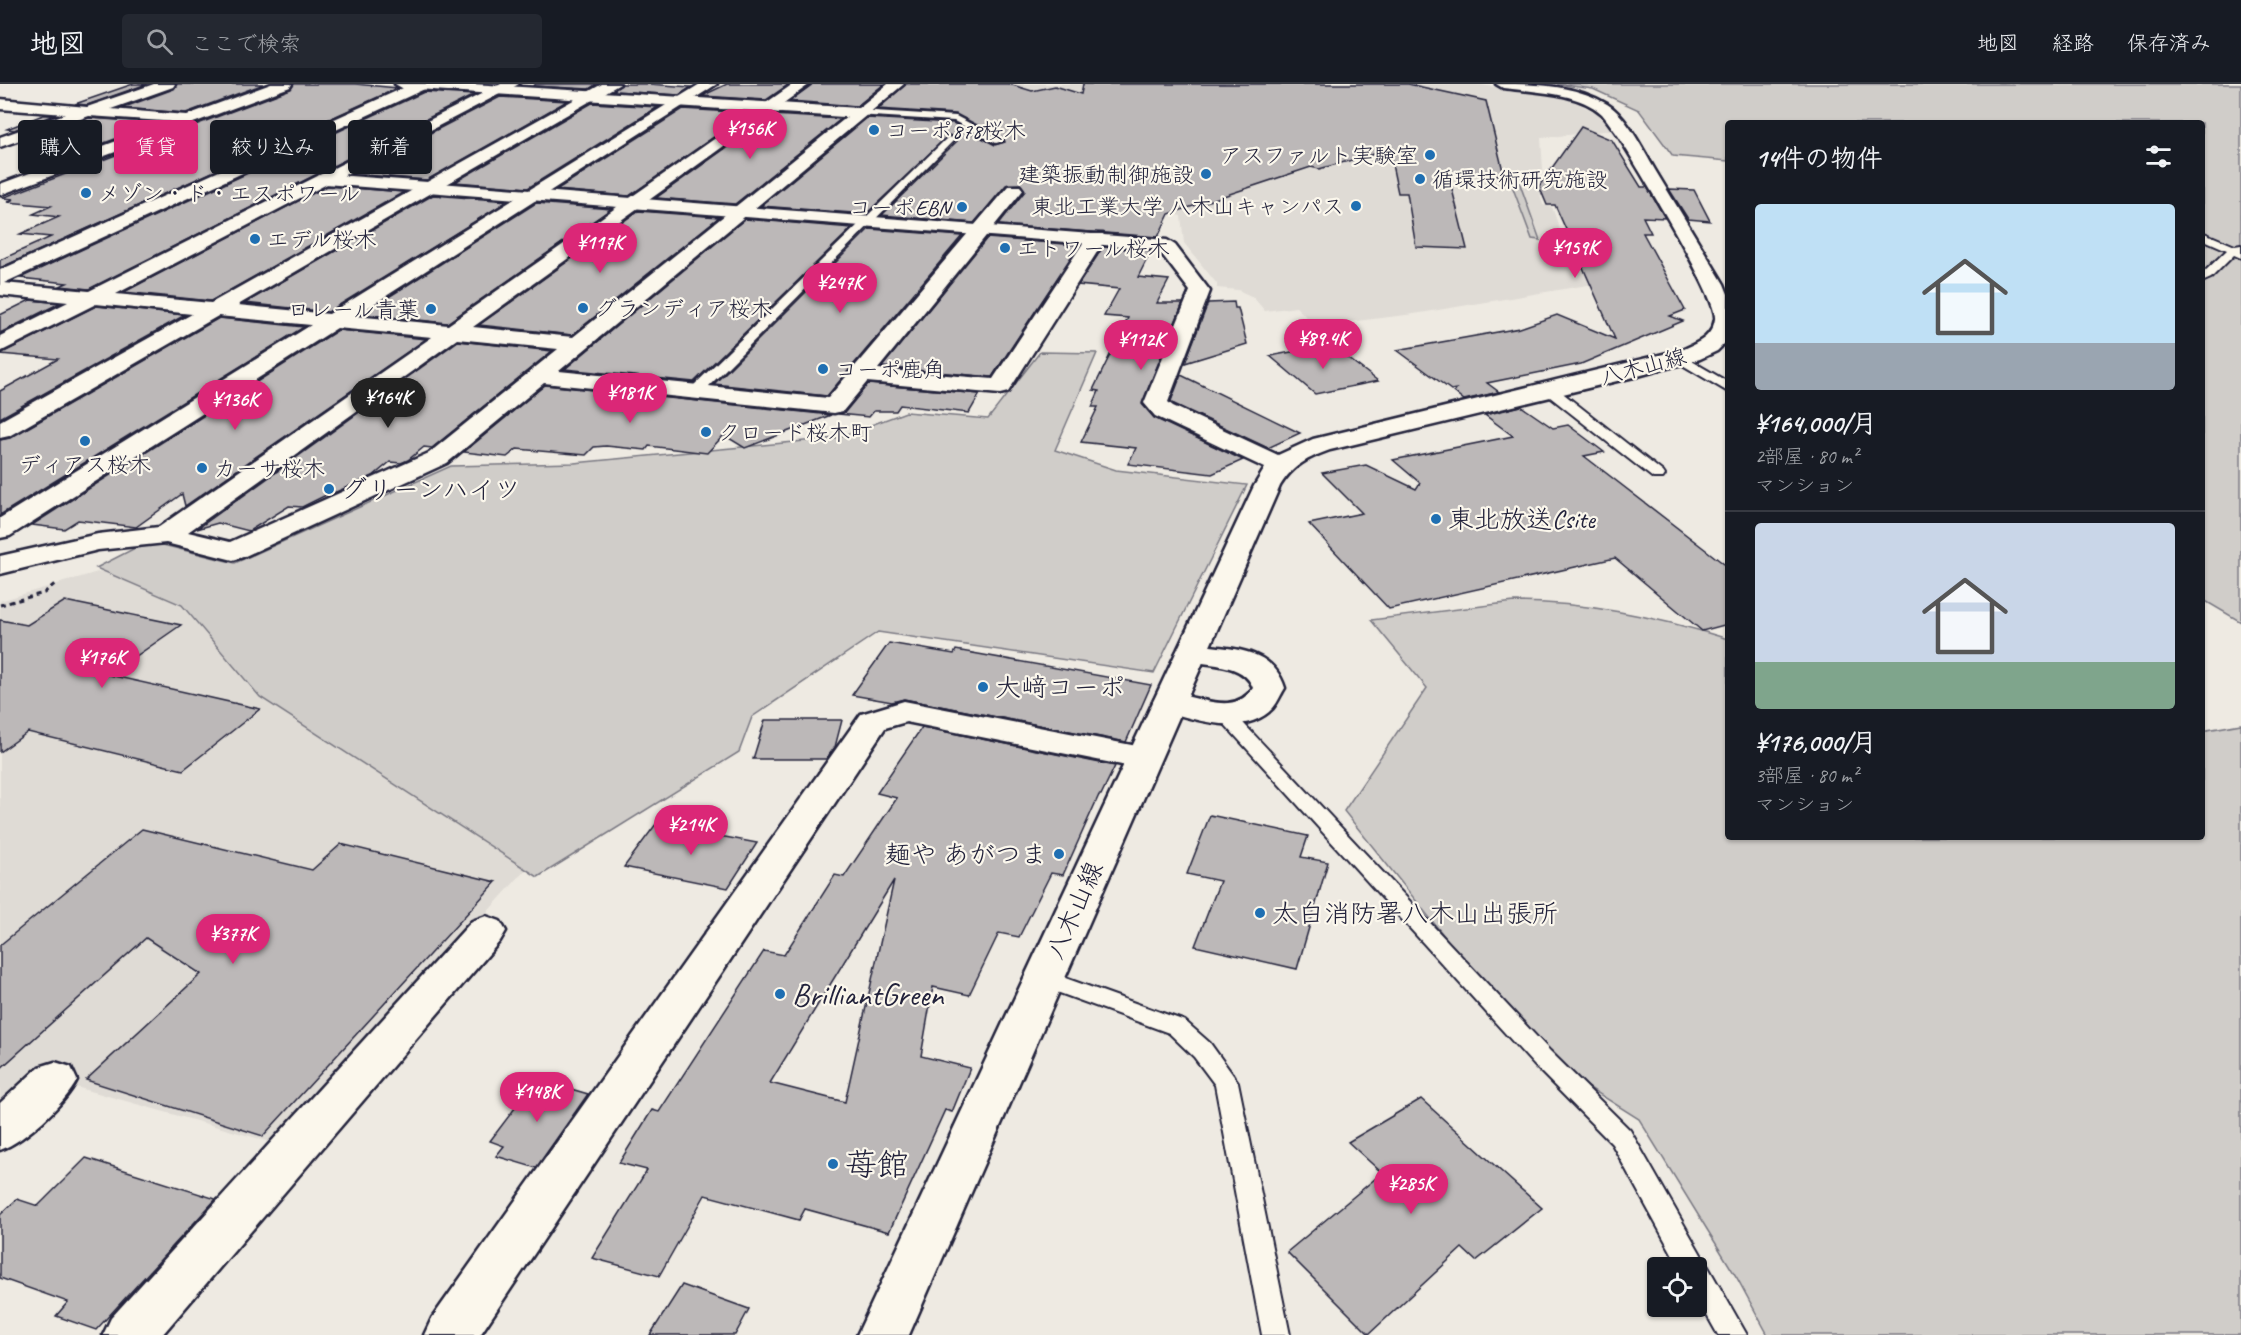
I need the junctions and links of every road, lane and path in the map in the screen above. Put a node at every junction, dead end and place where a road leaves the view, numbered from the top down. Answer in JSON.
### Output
{"nodes":[{"id":1,"x":168,"y":84,"type":"edge"},
{"id":2,"x":285,"y":84,"type":"edge"},
{"id":3,"x":402,"y":84,"type":"edge"},
{"id":4,"x":613,"y":84,"type":"edge"},
{"id":5,"x":710,"y":84,"type":"edge"},
{"id":6,"x":803,"y":84,"type":"edge"},
{"id":7,"x":897,"y":84,"type":"edge"},
{"id":8,"x":1503,"y":84,"type":"edge"},
{"id":9,"x":422,"y":85,"type":"edge"},
{"id":10,"x":505,"y":87,"type":"edge"},
{"id":11,"x":44,"y":91,"type":"dead end"},
{"id":12,"x":590,"y":97,"type":"junction"},
{"id":13,"x":680,"y":102,"type":"junction"},
{"id":14,"x":1,"y":104,"type":"edge"},
{"id":15,"x":769,"y":108,"type":"junction"},
{"id":16,"x":90,"y":111,"type":"junction"},
{"id":17,"x":858,"y":113,"type":"junction"},
{"id":18,"x":186,"y":120,"type":"joint"},
{"id":19,"x":336,"y":125,"type":"edge"},
{"id":20,"x":951,"y":139,"type":"dead end"},
{"id":21,"x":999,"y":141,"type":"dead end"},
{"id":22,"x":0,"y":142,"type":"edge"},
{"id":23,"x":114,"y":147,"type":"edge"},
{"id":24,"x":229,"y":174,"type":"edge"},
{"id":25,"x":248,"y":174,"type":"edge"},
{"id":26,"x":266,"y":175,"type":"dead end"},
{"id":27,"x":290,"y":177,"type":"dead end"},
{"id":28,"x":325,"y":179,"type":"junction"},
{"id":29,"x":430,"y":188,"type":"junction"},
{"id":30,"x":0,"y":190,"type":"edge"},
{"id":31,"x":1014,"y":190,"type":"dead end"},
{"id":32,"x":533,"y":195,"type":"junction"},
{"id":33,"x":634,"y":203,"type":"junction"},
{"id":34,"x":741,"y":211,"type":"junction"},
{"id":35,"x":867,"y":221,"type":"junction"},
{"id":36,"x":980,"y":230,"type":"junction"},
{"id":37,"x":2205,"y":237,"type":"edge"},
{"id":38,"x":1096,"y":238,"type":"junction"},
{"id":39,"x":2239,"y":250,"type":"edge"},
{"id":40,"x":2205,"y":277,"type":"edge"},
{"id":41,"x":0,"y":278,"type":"edge"},
{"id":42,"x":0,"y":289,"type":"edge"},
{"id":43,"x":92,"y":298,"type":"junction"},
{"id":44,"x":215,"y":311,"type":"junction"},
{"id":45,"x":1725,"y":314,"type":"edge"},
{"id":46,"x":334,"y":321,"type":"junction"},
{"id":47,"x":453,"y":333,"type":"junction"},
{"id":48,"x":1724,"y":338,"type":"edge"},
{"id":49,"x":579,"y":344,"type":"junction"},
{"id":50,"x":0,"y":345,"type":"edge"},
{"id":51,"x":1678,"y":357,"type":"junction"},
{"id":52,"x":861,"y":374,"type":"junction"},
{"id":53,"x":539,"y":376,"type":"junction"},
{"id":54,"x":1725,"y":386,"type":"edge"},
{"id":55,"x":1550,"y":390,"type":"junction"},
{"id":56,"x":695,"y":392,"type":"junction"},
{"id":57,"x":0,"y":431,"type":"edge"},
{"id":58,"x":1658,"y":475,"type":"dead end"},
{"id":59,"x":1273,"y":476,"type":"junction"},
{"id":60,"x":0,"y":530,"type":"edge"},
{"id":61,"x":166,"y":536,"type":"junction"},
{"id":62,"x":0,"y":565,"type":"edge"},
{"id":63,"x":44,"y":593,"type":"dead end"},
{"id":64,"x":0,"y":605,"type":"edge"},
{"id":65,"x":1192,"y":653,"type":"junction"},
{"id":66,"x":1169,"y":702,"type":"junction"},
{"id":67,"x":1225,"y":714,"type":"junction"},
{"id":68,"x":1142,"y":758,"type":"junction"},
{"id":69,"x":486,"y":931,"type":"dead end"},
{"id":70,"x":1043,"y":978,"type":"junction"},
{"id":71,"x":55,"y":1080,"type":"dead end"},
{"id":72,"x":0,"y":1131,"type":"edge"},
{"id":73,"x":129,"y":1335,"type":"edge"},
{"id":74,"x":450,"y":1335,"type":"edge"},
{"id":75,"x":883,"y":1335,"type":"edge"},
{"id":76,"x":1276,"y":1335,"type":"edge"},
{"id":77,"x":1733,"y":1335,"type":"edge"}],
"edges":[{"from":1,"to":16,"type":"street"},
{"from":2,"to":18,"type":"street"},
{"from":3,"to":9,"type":"street"},
{"from":4,"to":12,"type":"street"},
{"from":5,"to":13,"type":"street"},
{"from":6,"to":15,"type":"street"},
{"from":7,"to":17,"type":"street"},
{"from":8,"to":45,"type":"street","name":"八木山線"},
{"from":9,"to":10,"type":"street"},
{"from":9,"to":19,"type":"street"},
{"from":10,"to":12,"type":"street"},
{"from":10,"to":28,"type":"street"},
{"from":11,"to":14,"type":"street"},
{"from":12,"to":13,"type":"street"},
{"from":12,"to":29,"type":"street"},
{"from":13,"to":15,"type":"street"},
{"from":13,"to":32,"type":"street"},
{"from":14,"to":16,"type":"street"},
{"from":15,"to":17,"type":"street"},
{"from":15,"to":33,"type":"street"},
{"from":16,"to":18,"type":"street"},
{"from":16,"to":22,"type":"street"},
{"from":17,"to":21,"type":"lane"},
{"from":17,"to":34,"type":"street"},
{"from":20,"to":35,"type":"lane"},
{"from":23,"to":30,"type":"street"},
{"from":24,"to":41,"type":"street"},
{"from":25,"to":26,"type":"street"},
{"from":27,"to":28,"type":"street"},
{"from":28,"to":29,"type":"street"},
{"from":28,"to":43,"type":"street"},
{"from":29,"to":32,"type":"street"},
{"from":29,"to":44,"type":"street"},
{"from":31,"to":36,"type":"street"},
{"from":32,"to":33,"type":"street"},
{"from":32,"to":46,"type":"street"},
{"from":33,"to":34,"type":"street"},
{"from":33,"to":47,"type":"street"},
{"from":34,"to":35,"type":"street"},
{"from":34,"to":49,"type":"street"},
{"from":35,"to":36,"type":"street"},
{"from":35,"to":56,"type":"lane"},
{"from":36,"to":38,"type":"street"},
{"from":36,"to":52,"type":"street"},
{"from":37,"to":39,"type":"lane"},
{"from":38,"to":52,"type":"street"},
{"from":38,"to":59,"type":"street"},
{"from":39,"to":40,"type":"lane"},
{"from":42,"to":43,"type":"street"},
{"from":43,"to":44,"type":"street"},
{"from":43,"to":50,"type":"street"},
{"from":44,"to":46,"type":"street"},
{"from":44,"to":57,"type":"street"},
{"from":46,"to":47,"type":"street"},
{"from":46,"to":60,"type":"street"},
{"from":47,"to":49,"type":"street"},
{"from":47,"to":61,"type":"street"},
{"from":48,"to":51,"type":"street","name":"八木山線"},
{"from":49,"to":53,"type":"street"},
{"from":51,"to":54,"type":"lane"},
{"from":51,"to":55,"type":"street","name":"八木山線"},
{"from":52,"to":56,"type":"street"},
{"from":53,"to":56,"type":"street"},
{"from":53,"to":61,"type":"street"},
{"from":55,"to":58,"type":"lane"},
{"from":55,"to":59,"type":"street","name":"八木山線"},
{"from":59,"to":65,"type":"street","name":"八木山線"},
{"from":61,"to":62,"type":"street"},
{"from":63,"to":64,"type":"path"},
{"from":65,"to":66,"type":"street","name":"八木山線"},
{"from":65,"to":67,"type":"street"},
{"from":66,"to":67,"type":"street"},
{"from":66,"to":68,"type":"street","name":"八木山線"},
{"from":67,"to":77,"type":"lane"},
{"from":68,"to":70,"type":"street","name":"八木山線"},
{"from":68,"to":74,"type":"street"},
{"from":69,"to":73,"type":"street"},
{"from":70,"to":75,"type":"street","name":"八木山線"},
{"from":70,"to":76,"type":"lane"},
{"from":71,"to":72,"type":"street"}]}
